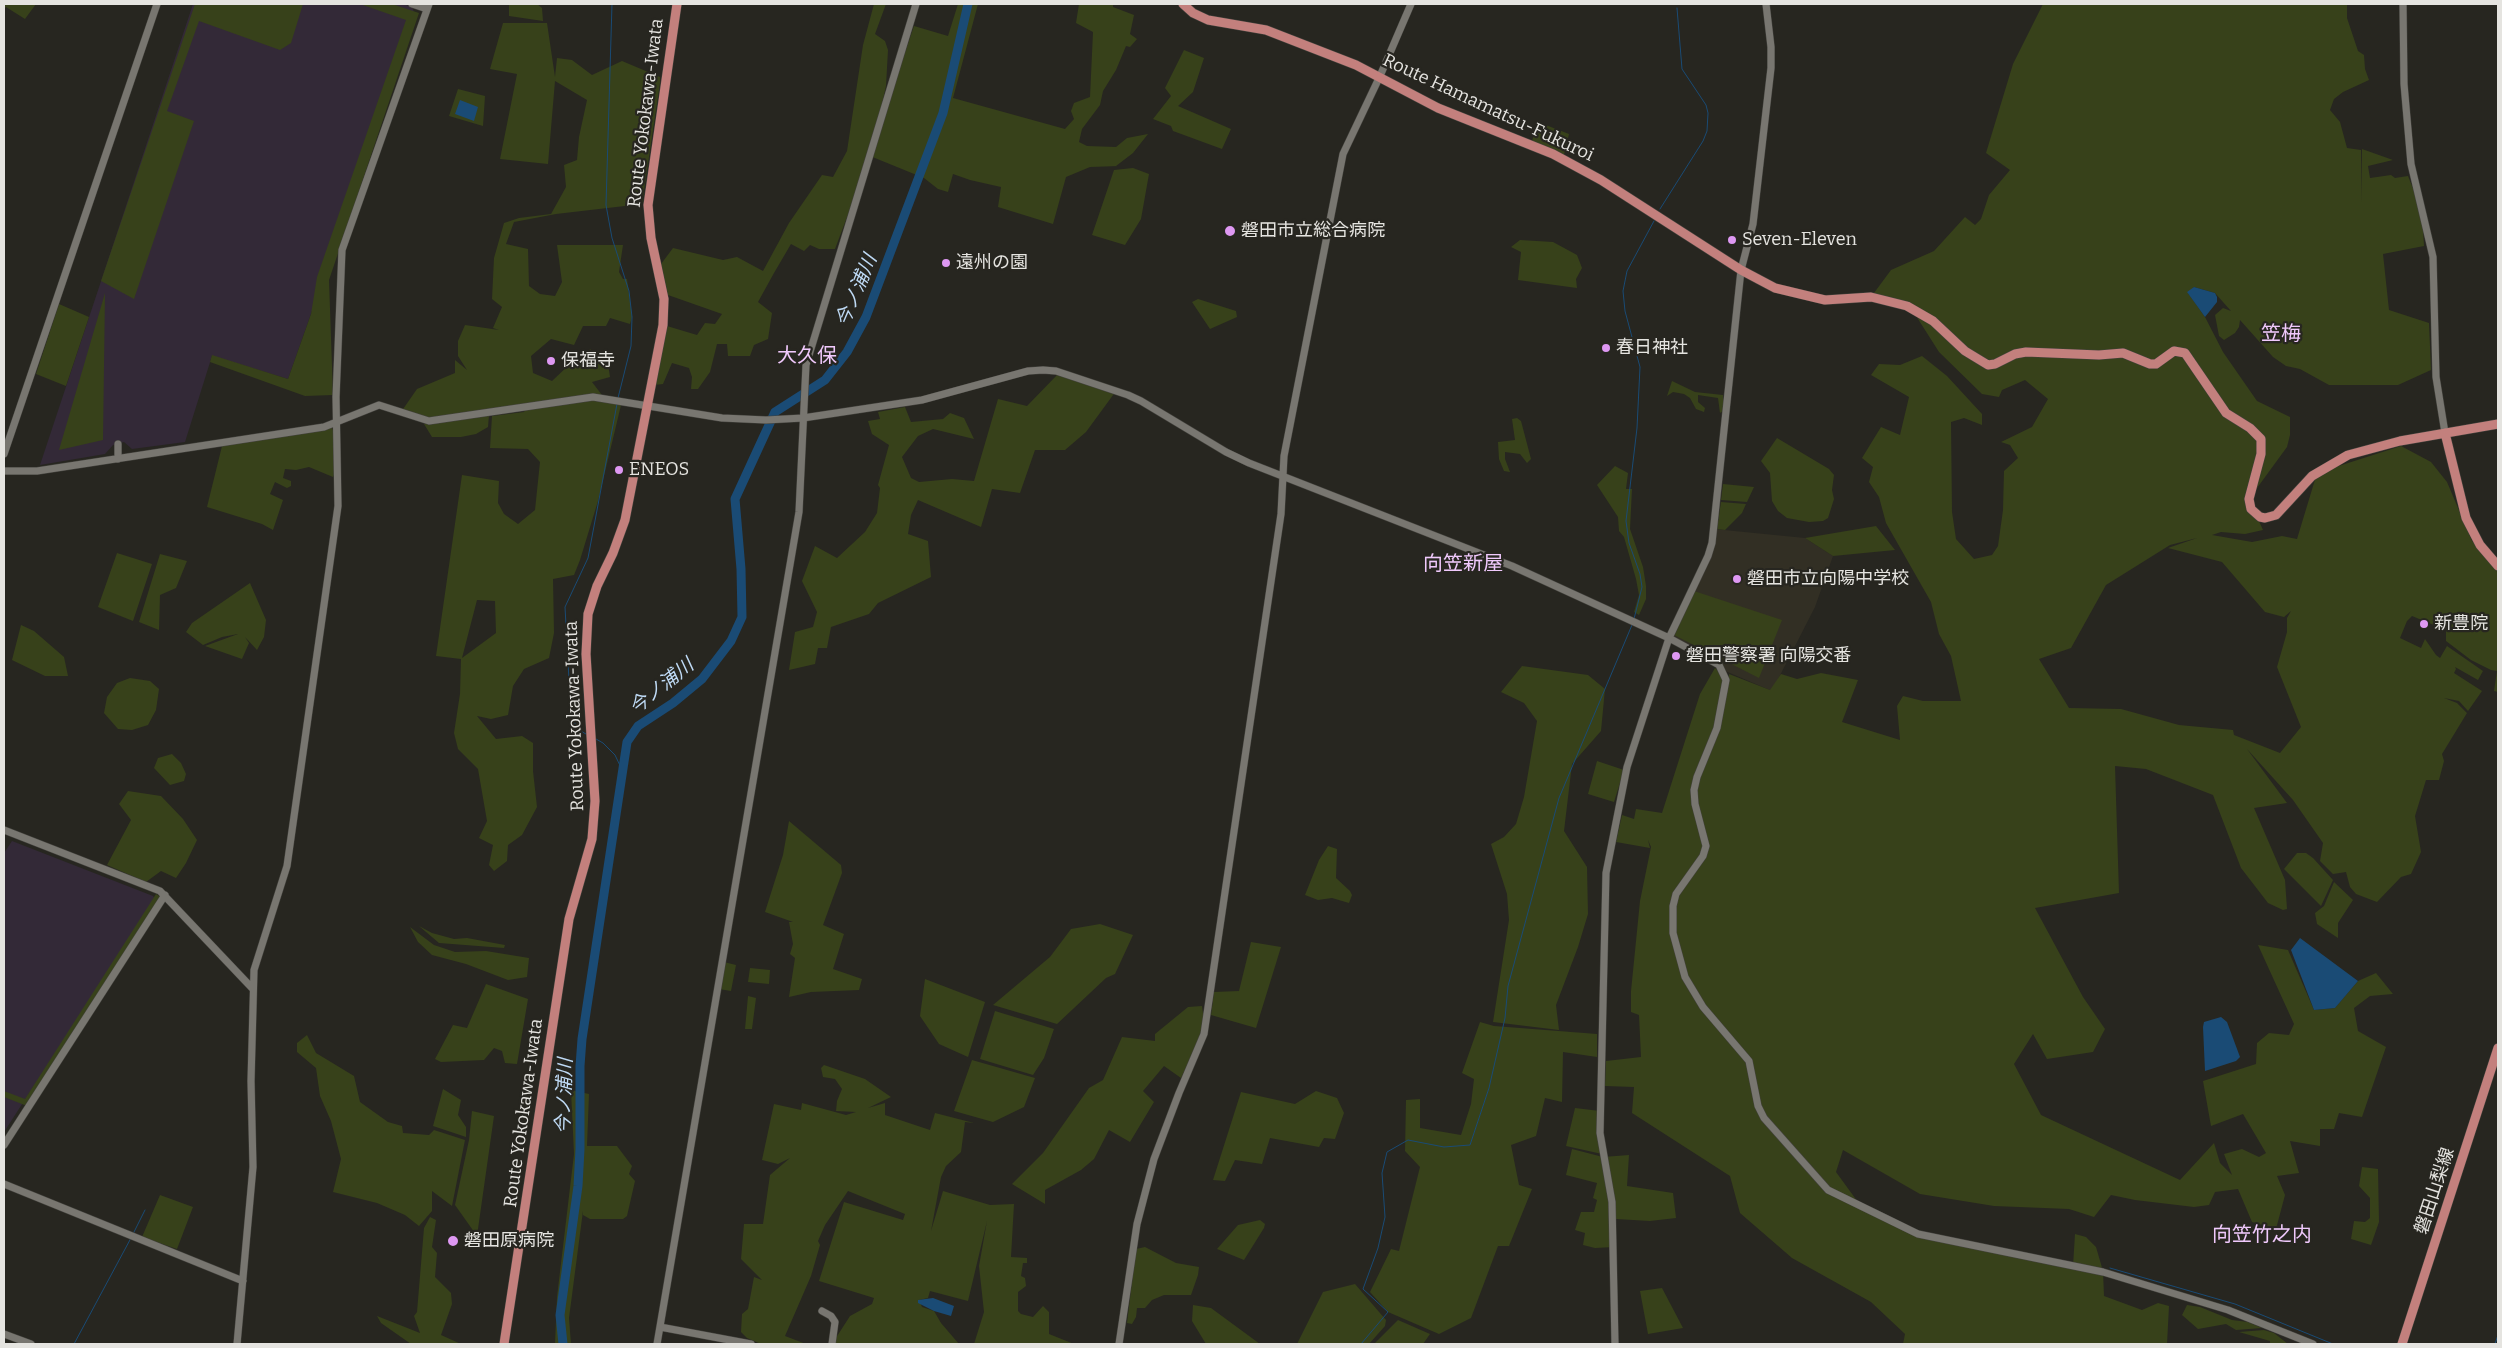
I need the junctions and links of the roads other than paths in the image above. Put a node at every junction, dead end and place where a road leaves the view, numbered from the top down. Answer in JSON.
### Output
{"nodes":[{"id":1,"x":157,"y":4,"type":"edge"},
{"id":2,"x":412,"y":4,"type":"edge"},
{"id":3,"x":677,"y":4,"type":"edge"},
{"id":4,"x":916,"y":4,"type":"edge"},
{"id":5,"x":1183,"y":4,"type":"edge"},
{"id":6,"x":1411,"y":4,"type":"edge"},
{"id":7,"x":1766,"y":4,"type":"edge"},
{"id":8,"x":2403,"y":4,"type":"edge"},
{"id":9,"x":428,"y":6,"type":"edge"},
{"id":10,"x":1380,"y":76,"type":"junction"},
{"id":11,"x":1740,"y":270,"type":"junction"},
{"id":12,"x":648,"y":405,"type":"junction"},
{"id":13,"x":803,"y":418,"type":"junction"},
{"id":14,"x":337,"y":423,"type":"junction"},
{"id":15,"x":2498,"y":424,"type":"edge"},
{"id":16,"x":2446,"y":433,"type":"junction"},
{"id":17,"x":118,"y":444,"type":"dead end"},
{"id":18,"x":4,"y":454,"type":"edge"},
{"id":19,"x":118,"y":459,"type":"junction"},
{"id":20,"x":4,"y":471,"type":"edge"},
{"id":21,"x":1284,"y":478,"type":"junction"},
{"id":22,"x":2498,"y":566,"type":"edge"},
{"id":23,"x":1669,"y":638,"type":"junction"},
{"id":24,"x":4,"y":830,"type":"edge"},
{"id":25,"x":165,"y":895,"type":"junction"},
{"id":26,"x":252,"y":988,"type":"junction"},
{"id":27,"x":2498,"y":1048,"type":"edge"},
{"id":28,"x":4,"y":1145,"type":"edge"},
{"id":29,"x":4,"y":1184,"type":"edge"},
{"id":30,"x":243,"y":1280,"type":"junction"},
{"id":31,"x":822,"y":1311,"type":"dead end"},
{"id":32,"x":660,"y":1327,"type":"junction"},
{"id":33,"x":4,"y":1334,"type":"edge"},
{"id":34,"x":31,"y":1344,"type":"edge"},
{"id":35,"x":237,"y":1344,"type":"edge"},
{"id":36,"x":504,"y":1344,"type":"edge"},
{"id":37,"x":657,"y":1344,"type":"edge"},
{"id":38,"x":751,"y":1344,"type":"edge"},
{"id":39,"x":832,"y":1344,"type":"edge"},
{"id":40,"x":1119,"y":1344,"type":"edge"},
{"id":41,"x":1615,"y":1344,"type":"edge"},
{"id":42,"x":2313,"y":1344,"type":"edge"},
{"id":43,"x":2402,"y":1344,"type":"edge"}],
"edges":[{"from":1,"to":18,"type":"street"},
{"from":2,"to":9,"type":"street"},
{"from":3,"to":12,"type":"main road","name":"Route Yokokawa-Iwata"},
{"from":4,"to":13,"type":"street"},
{"from":5,"to":10,"type":"main road","name":"Route Hamamatsu-Fukuroi"},
{"from":6,"to":10,"type":"street"},
{"from":7,"to":11,"type":"street"},
{"from":8,"to":16,"type":"street"},
{"from":9,"to":14,"type":"street"},
{"from":10,"to":11,"type":"main road","name":"Route Hamamatsu-Fukuroi"},
{"from":10,"to":21,"type":"street"},
{"from":11,"to":16,"type":"main road","name":"Route Hamamatsu-Fukuroi"},
{"from":11,"to":23,"type":"street"},
{"from":12,"to":13,"type":"street"},
{"from":12,"to":14,"type":"street"},
{"from":12,"to":36,"type":"main road","name":"Route Yokokawa-Iwata"},
{"from":13,"to":21,"type":"street"},
{"from":13,"to":32,"type":"street"},
{"from":14,"to":19,"type":"street"},
{"from":14,"to":26,"type":"street"},
{"from":15,"to":16,"type":"main road"},
{"from":16,"to":22,"type":"main road"},
{"from":17,"to":19,"type":"street"},
{"from":19,"to":20,"type":"street"},
{"from":21,"to":23,"type":"street"},
{"from":21,"to":40,"type":"street"},
{"from":23,"to":41,"type":"street"},
{"from":23,"to":42,"type":"street"},
{"from":24,"to":25,"type":"street"},
{"from":25,"to":26,"type":"street"},
{"from":25,"to":28,"type":"street"},
{"from":26,"to":30,"type":"street"},
{"from":27,"to":43,"type":"main road","name":"磐田山梨線"},
{"from":29,"to":30,"type":"street"},
{"from":30,"to":35,"type":"street"},
{"from":31,"to":39,"type":"street"},
{"from":32,"to":37,"type":"street"},
{"from":32,"to":38,"type":"street"},
{"from":33,"to":34,"type":"street"}]}
